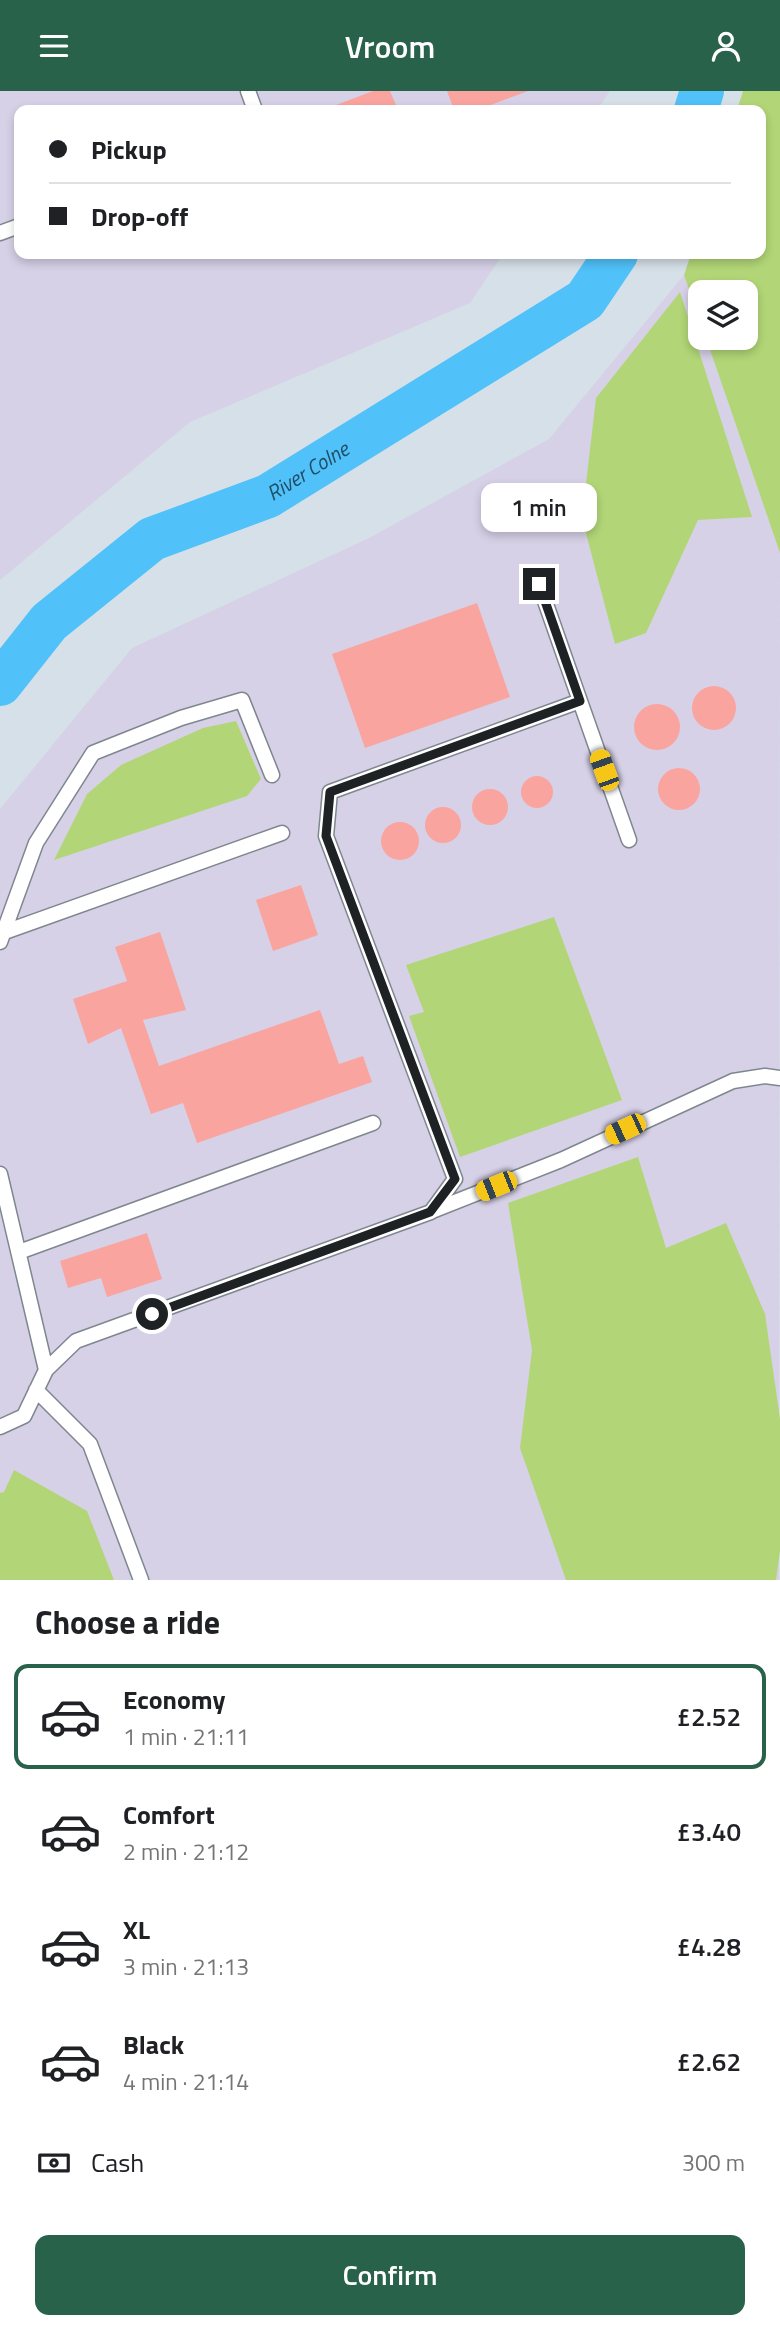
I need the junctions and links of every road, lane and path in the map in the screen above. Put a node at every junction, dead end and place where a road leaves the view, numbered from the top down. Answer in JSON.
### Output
{"nodes":[{"id":1,"x":539,"y":584,"type":"dead end"},
{"id":2,"x":580,"y":701,"type":"junction"},
{"id":3,"x":272,"y":775,"type":"dead end"},
{"id":4,"x":282,"y":833,"type":"dead end"},
{"id":5,"x":629,"y":839,"type":"dead end"},
{"id":6,"x":1,"y":938,"type":"edge"},
{"id":7,"x":780,"y":1077,"type":"edge"},
{"id":8,"x":373,"y":1123,"type":"dead end"},
{"id":9,"x":0,"y":1174,"type":"edge"},
{"id":10,"x":430,"y":1212,"type":"junction"},
{"id":11,"x":19,"y":1252,"type":"junction"},
{"id":12,"x":46,"y":1370,"type":"junction"},
{"id":13,"x":36,"y":1390,"type":"junction"},
{"id":14,"x":0,"y":1427,"type":"edge"},
{"id":15,"x":141,"y":1580,"type":"edge"}],
"edges":[{"from":1,"to":2,"type":"lane"},
{"from":2,"to":5,"type":"lane"},
{"from":2,"to":10,"type":"lane"},
{"from":3,"to":6,"type":"lane"},
{"from":4,"to":6,"type":"lane"},
{"from":7,"to":10,"type":"lane"},
{"from":8,"to":11,"type":"lane"},
{"from":9,"to":11,"type":"lane"},
{"from":10,"to":12,"type":"lane"},
{"from":11,"to":12,"type":"lane"},
{"from":12,"to":13,"type":"lane"},
{"from":13,"to":14,"type":"lane"},
{"from":13,"to":15,"type":"lane"}]}
